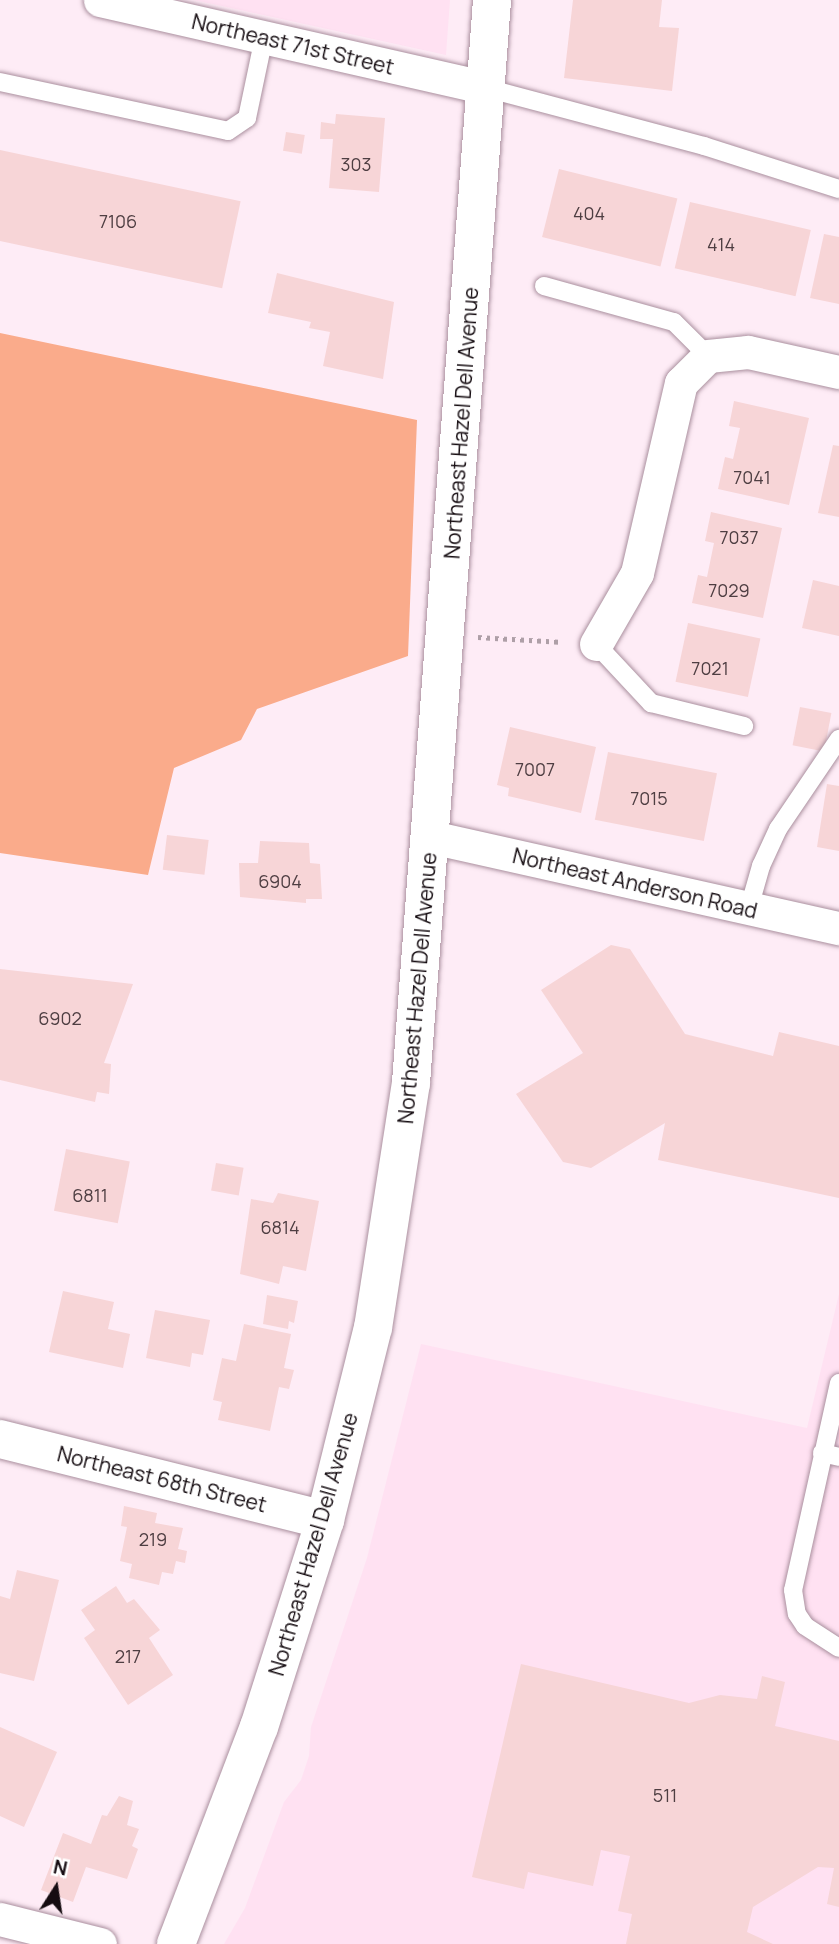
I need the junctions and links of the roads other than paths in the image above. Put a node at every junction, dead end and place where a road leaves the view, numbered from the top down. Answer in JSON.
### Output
{"nodes":[{"id":1,"x":100,"y":0,"type":"edge"},
{"id":2,"x":492,"y":0,"type":"edge"},
{"id":3,"x":264,"y":37,"type":"junction"},
{"id":4,"x":0,"y":82,"type":"edge"},
{"id":5,"x":486,"y":88,"type":"junction"},
{"id":6,"x":839,"y":189,"type":"edge"},
{"id":7,"x":544,"y":286,"type":"dead end"},
{"id":8,"x":708,"y":356,"type":"junction"},
{"id":9,"x":839,"y":372,"type":"edge"},
{"id":10,"x":596,"y":644,"type":"joint"},
{"id":11,"x":744,"y":726,"type":"dead end"},
{"id":12,"x":839,"y":739,"type":"edge"},
{"id":13,"x":432,"y":837,"type":"junction"},
{"id":14,"x":749,"y":908,"type":"junction"},
{"id":15,"x":839,"y":929,"type":"edge"},
{"id":16,"x":839,"y":1383,"type":"edge"},
{"id":17,"x":0,"y":1439,"type":"edge"},
{"id":18,"x":830,"y":1455,"type":"edge"},
{"id":19,"x":325,"y":1520,"type":"junction"},
{"id":20,"x":839,"y":1648,"type":"edge"},
{"id":21,"x":0,"y":1919,"type":"edge"},
{"id":22,"x":100,"y":1944,"type":"edge"},
{"id":23,"x":176,"y":1944,"type":"edge"}],
"edges":[{"from":1,"to":3,"type":"street","name":"Northeast 71st Street"},
{"from":2,"to":5,"type":"main road","name":"Northeast Hazel Dell Avenue"},
{"from":3,"to":4,"type":"lane"},
{"from":3,"to":5,"type":"street","name":"Northeast 71st Street"},
{"from":5,"to":6,"type":"lane"},
{"from":5,"to":13,"type":"main road","name":"Northeast Hazel Dell Avenue"},
{"from":7,"to":8,"type":"lane"},
{"from":8,"to":9,"type":"street"},
{"from":8,"to":10,"type":"street"},
{"from":10,"to":11,"type":"lane"},
{"from":12,"to":14,"type":"lane"},
{"from":13,"to":14,"type":"street","name":"Northeast Anderson Road"},
{"from":13,"to":19,"type":"main road","name":"Northeast Hazel Dell Avenue"},
{"from":14,"to":15,"type":"street","name":"Northeast Anderson Road"},
{"from":16,"to":18,"type":"lane"},
{"from":17,"to":19,"type":"main road","name":"Northeast 68th Street"},
{"from":18,"to":20,"type":"lane"},
{"from":19,"to":23,"type":"main road","name":"Northeast Hazel Dell Avenue"},
{"from":21,"to":22,"type":"street"}]}
